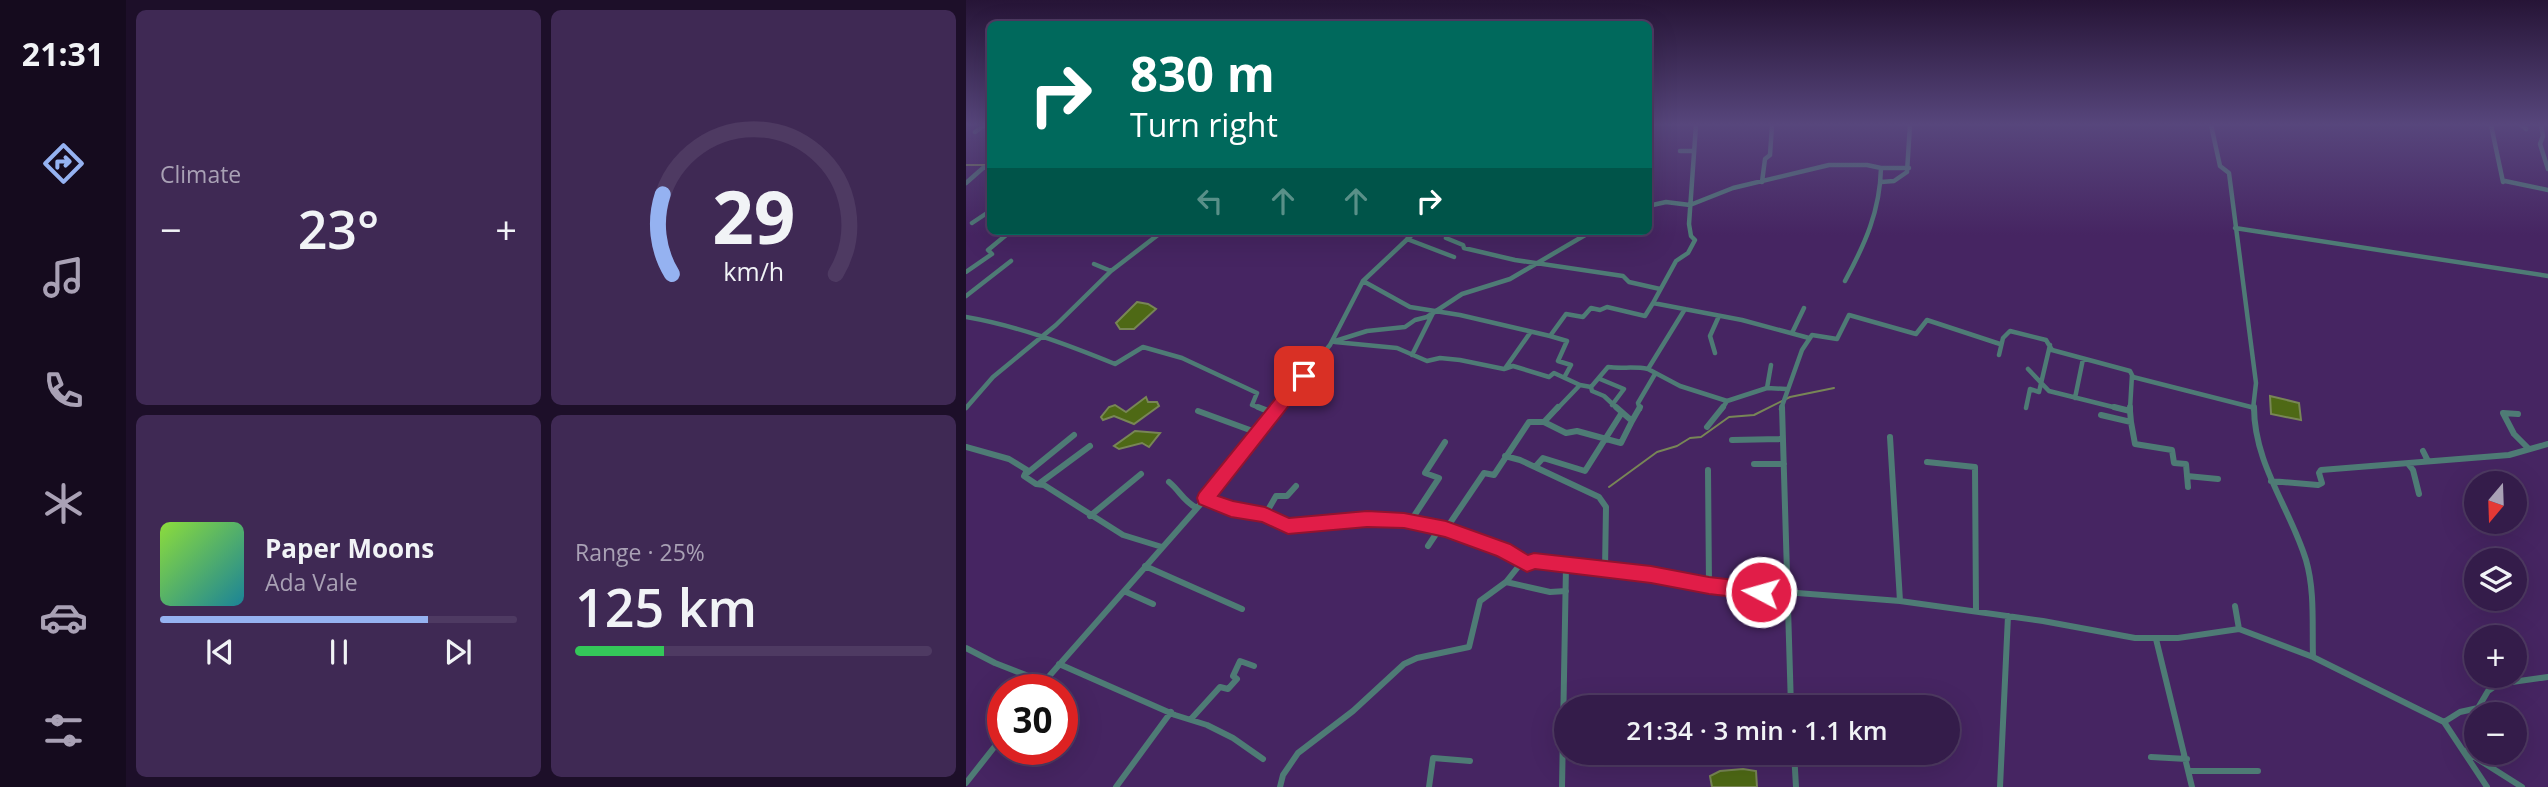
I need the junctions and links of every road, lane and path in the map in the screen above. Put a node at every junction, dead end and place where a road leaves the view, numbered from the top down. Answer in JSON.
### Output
{"nodes":[{"id":1,"x":1693,"y":162,"type":"edge"},
{"id":2,"x":1765,"y":162,"type":"edge"},
{"id":3,"x":1909,"y":162,"type":"edge"},
{"id":4,"x":2219,"y":162,"type":"edge"},
{"id":5,"x":2499,"y":162,"type":"edge"},
{"id":6,"x":987,"y":166,"type":"edge"},
{"id":7,"x":1881,"y":168,"type":"junction"},
{"id":8,"x":1909,"y":168,"type":"junction"},
{"id":9,"x":1762,"y":182,"type":"junction"},
{"id":10,"x":1881,"y":182,"type":"junction"},
{"id":11,"x":966,"y":183,"type":"edge"},
{"id":12,"x":2548,"y":190,"type":"edge"},
{"id":13,"x":1652,"y":205,"type":"edge"},
{"id":14,"x":1690,"y":205,"type":"junction"},
{"id":15,"x":987,"y":213,"type":"edge"},
{"id":16,"x":972,"y":223,"type":"dead end"},
{"id":17,"x":2235,"y":228,"type":"junction"},
{"id":18,"x":1006,"y":235,"type":"edge"},
{"id":19,"x":1158,"y":235,"type":"edge"},
{"id":20,"x":1412,"y":235,"type":"edge"},
{"id":21,"x":1448,"y":235,"type":"edge"},
{"id":22,"x":1587,"y":235,"type":"edge"},
{"id":23,"x":1407,"y":239,"type":"junction"},
{"id":24,"x":1448,"y":239,"type":"junction"},
{"id":25,"x":1011,"y":261,"type":"dead end"},
{"id":26,"x":1535,"y":263,"type":"junction"},
{"id":27,"x":1094,"y":264,"type":"dead end"},
{"id":28,"x":1111,"y":271,"type":"junction"},
{"id":29,"x":966,"y":272,"type":"edge"},
{"id":30,"x":2548,"y":276,"type":"edge"},
{"id":31,"x":1363,"y":281,"type":"junction"},
{"id":32,"x":1845,"y":281,"type":"dead end"},
{"id":33,"x":1660,"y":289,"type":"junction"},
{"id":34,"x":966,"y":296,"type":"edge"},
{"id":35,"x":1653,"y":303,"type":"junction"},
{"id":36,"x":1804,"y":308,"type":"dead end"},
{"id":37,"x":1685,"y":309,"type":"junction"},
{"id":38,"x":1434,"y":310,"type":"junction"},
{"id":39,"x":1719,"y":316,"type":"junction"},
{"id":40,"x":968,"y":320,"type":"edge"},
{"id":41,"x":1530,"y":333,"type":"junction"},
{"id":42,"x":1792,"y":333,"type":"junction"},
{"id":43,"x":1043,"y":336,"type":"junction"},
{"id":44,"x":1550,"y":337,"type":"junction"},
{"id":45,"x":1809,"y":338,"type":"junction"},
{"id":46,"x":1331,"y":342,"type":"junction"},
{"id":47,"x":2000,"y":344,"type":"junction"},
{"id":48,"x":2050,"y":345,"type":"junction"},
{"id":49,"x":1715,"y":353,"type":"dead end"},
{"id":50,"x":1412,"y":355,"type":"junction"},
{"id":51,"x":1999,"y":355,"type":"dead end"},
{"id":52,"x":2083,"y":359,"type":"junction"},
{"id":53,"x":1771,"y":366,"type":"dead end"},
{"id":54,"x":1504,"y":369,"type":"junction"},
{"id":55,"x":1648,"y":369,"type":"junction"},
{"id":56,"x":2028,"y":369,"type":"dead end"},
{"id":57,"x":1656,"y":374,"type":"junction"},
{"id":58,"x":2132,"y":374,"type":"junction"},
{"id":59,"x":1565,"y":376,"type":"junction"},
{"id":60,"x":1600,"y":379,"type":"junction"},
{"id":61,"x":2040,"y":381,"type":"junction"},
{"id":62,"x":1580,"y":385,"type":"junction"},
{"id":63,"x":1591,"y":387,"type":"junction"},
{"id":64,"x":1767,"y":388,"type":"junction"},
{"id":65,"x":1786,"y":388,"type":"junction"},
{"id":66,"x":2075,"y":398,"type":"junction"},
{"id":67,"x":1727,"y":401,"type":"junction"},
{"id":68,"x":1783,"y":402,"type":"joint"},
{"id":69,"x":967,"y":405,"type":"edge"},
{"id":70,"x":1612,"y":405,"type":"junction"},
{"id":71,"x":2251,"y":407,"type":"junction"},
{"id":72,"x":2026,"y":408,"type":"dead end"},
{"id":73,"x":1198,"y":411,"type":"dead end"},
{"id":74,"x":2130,"y":411,"type":"junction"},
{"id":75,"x":1273,"y":413,"type":"junction"},
{"id":76,"x":1621,"y":414,"type":"junction"},
{"id":77,"x":2518,"y":414,"type":"dead end"},
{"id":78,"x":2101,"y":415,"type":"dead end"},
{"id":79,"x":1632,"y":421,"type":"junction"},
{"id":80,"x":1544,"y":422,"type":"junction"},
{"id":81,"x":2131,"y":422,"type":"junction"},
{"id":82,"x":1707,"y":427,"type":"dead end"},
{"id":83,"x":1258,"y":433,"type":"junction"},
{"id":84,"x":1073,"y":435,"type":"dead end"},
{"id":85,"x":1890,"y":437,"type":"dead end"},
{"id":86,"x":1606,"y":438,"type":"junction"},
{"id":87,"x":1782,"y":439,"type":"junction"},
{"id":88,"x":1732,"y":440,"type":"dead end"},
{"id":89,"x":1445,"y":442,"type":"dead end"},
{"id":90,"x":2548,"y":444,"type":"edge"},
{"id":91,"x":1090,"y":446,"type":"dead end"},
{"id":92,"x":966,"y":447,"type":"edge"},
{"id":93,"x":2529,"y":449,"type":"junction"},
{"id":94,"x":2423,"y":451,"type":"dead end"},
{"id":95,"x":1505,"y":456,"type":"junction"},
{"id":96,"x":2428,"y":461,"type":"junction"},
{"id":97,"x":1927,"y":462,"type":"dead end"},
{"id":98,"x":1754,"y":464,"type":"dead end"},
{"id":99,"x":1784,"y":464,"type":"junction"},
{"id":100,"x":2409,"y":465,"type":"junction"},
{"id":101,"x":1535,"y":467,"type":"junction"},
{"id":102,"x":1708,"y":470,"type":"dead end"},
{"id":103,"x":1141,"y":474,"type":"dead end"},
{"id":104,"x":1024,"y":476,"type":"junction"},
{"id":105,"x":2187,"y":476,"type":"junction"},
{"id":106,"x":2218,"y":479,"type":"dead end"},
{"id":107,"x":2272,"y":481,"type":"junction"},
{"id":108,"x":1169,"y":482,"type":"dead end"},
{"id":109,"x":1040,"y":483,"type":"junction"},
{"id":110,"x":1296,"y":486,"type":"dead end"},
{"id":111,"x":2188,"y":487,"type":"dead end"},
{"id":112,"x":2418,"y":494,"type":"dead end"},
{"id":113,"x":1206,"y":498,"type":"junction"},
{"id":114,"x":1197,"y":508,"type":"junction"},
{"id":115,"x":1265,"y":515,"type":"junction"},
{"id":116,"x":1090,"y":516,"type":"junction"},
{"id":117,"x":1410,"y":522,"type":"junction"},
{"id":118,"x":1443,"y":528,"type":"junction"},
{"id":119,"x":1428,"y":546,"type":"dead end"},
{"id":120,"x":1162,"y":547,"type":"junction"},
{"id":121,"x":1522,"y":562,"type":"junction"},
{"id":122,"x":1145,"y":566,"type":"junction"},
{"id":123,"x":1566,"y":566,"type":"junction"},
{"id":124,"x":1605,"y":570,"type":"junction"},
{"id":125,"x":1506,"y":582,"type":"junction"},
{"id":126,"x":1709,"y":586,"type":"junction"},
{"id":127,"x":1124,"y":591,"type":"junction"},
{"id":128,"x":1566,"y":591,"type":"junction"},
{"id":129,"x":1787,"y":594,"type":"junction"},
{"id":130,"x":1900,"y":601,"type":"junction"},
{"id":131,"x":1153,"y":604,"type":"dead end"},
{"id":132,"x":2235,"y":606,"type":"dead end"},
{"id":133,"x":1242,"y":609,"type":"dead end"},
{"id":134,"x":1976,"y":611,"type":"junction"},
{"id":135,"x":2008,"y":615,"type":"junction"},
{"id":136,"x":2239,"y":629,"type":"junction"},
{"id":137,"x":2156,"y":639,"type":"junction"},
{"id":138,"x":966,"y":648,"type":"edge"},
{"id":139,"x":2313,"y":657,"type":"junction"},
{"id":140,"x":1059,"y":664,"type":"junction"},
{"id":141,"x":1254,"y":666,"type":"dead end"},
{"id":142,"x":1023,"y":674,"type":"edge"},
{"id":143,"x":1051,"y":674,"type":"edge"},
{"id":144,"x":2548,"y":677,"type":"edge"},
{"id":145,"x":1791,"y":695,"type":"edge"},
{"id":146,"x":1171,"y":712,"type":"junction"},
{"id":147,"x":1191,"y":719,"type":"junction"},
{"id":148,"x":2444,"y":722,"type":"junction"},
{"id":149,"x":2464,"y":750,"type":"edge"},
{"id":150,"x":987,"y":756,"type":"edge"},
{"id":151,"x":2151,"y":757,"type":"dead end"},
{"id":152,"x":1263,"y":758,"type":"dead end"},
{"id":153,"x":2187,"y":759,"type":"junction"},
{"id":154,"x":1470,"y":761,"type":"dead end"},
{"id":155,"x":1795,"y":765,"type":"edge"},
{"id":156,"x":2473,"y":765,"type":"edge"},
{"id":157,"x":2488,"y":765,"type":"edge"},
{"id":158,"x":2189,"y":771,"type":"junction"},
{"id":159,"x":2258,"y":771,"type":"dead end"},
{"id":160,"x":966,"y":783,"type":"edge"},
{"id":161,"x":1282,"y":786,"type":"edge"},
{"id":162,"x":1116,"y":787,"type":"edge"},
{"id":163,"x":1429,"y":787,"type":"edge"},
{"id":164,"x":1562,"y":787,"type":"edge"},
{"id":165,"x":1796,"y":787,"type":"edge"},
{"id":166,"x":2000,"y":787,"type":"edge"},
{"id":167,"x":2192,"y":787,"type":"edge"},
{"id":168,"x":2487,"y":787,"type":"edge"},
{"id":169,"x":2522,"y":787,"type":"edge"}],
"edges":[{"from":1,"to":14,"type":"street"},
{"from":2,"to":9,"type":"street"},
{"from":3,"to":8,"type":"street"},
{"from":4,"to":17,"type":"street"},
{"from":5,"to":12,"type":"street"},
{"from":6,"to":11,"type":"street"},
{"from":7,"to":8,"type":"street"},
{"from":7,"to":9,"type":"street"},
{"from":7,"to":10,"type":"street"},
{"from":8,"to":10,"type":"street"},
{"from":9,"to":14,"type":"street"},
{"from":10,"to":32,"type":"street"},
{"from":13,"to":14,"type":"street"},
{"from":14,"to":33,"type":"street"},
{"from":15,"to":16,"type":"street"},
{"from":17,"to":30,"type":"street"},
{"from":17,"to":71,"type":"street"},
{"from":18,"to":29,"type":"street"},
{"from":19,"to":28,"type":"street"},
{"from":20,"to":23,"type":"street"},
{"from":21,"to":24,"type":"street"},
{"from":22,"to":26,"type":"street"},
{"from":23,"to":24,"type":"street"},
{"from":23,"to":31,"type":"street"},
{"from":24,"to":26,"type":"street"},
{"from":25,"to":34,"type":"street"},
{"from":26,"to":33,"type":"street"},
{"from":26,"to":38,"type":"street"},
{"from":27,"to":28,"type":"street"},
{"from":28,"to":43,"type":"street"},
{"from":31,"to":38,"type":"street"},
{"from":31,"to":46,"type":"street"},
{"from":33,"to":35,"type":"street"},
{"from":35,"to":37,"type":"street"},
{"from":35,"to":44,"type":"street"},
{"from":36,"to":42,"type":"street"},
{"from":37,"to":39,"type":"street"},
{"from":37,"to":55,"type":"street"},
{"from":38,"to":41,"type":"street"},
{"from":38,"to":46,"type":"street"},
{"from":38,"to":50,"type":"street"},
{"from":39,"to":42,"type":"street"},
{"from":39,"to":49,"type":"street"},
{"from":40,"to":43,"type":"street"},
{"from":41,"to":44,"type":"street"},
{"from":41,"to":54,"type":"street"},
{"from":42,"to":45,"type":"street"},
{"from":43,"to":69,"type":"street"},
{"from":43,"to":75,"type":"street"},
{"from":44,"to":59,"type":"street"},
{"from":45,"to":47,"type":"street"},
{"from":45,"to":65,"type":"street"},
{"from":46,"to":50,"type":"street"},
{"from":46,"to":75,"type":"street"},
{"from":47,"to":48,"type":"street"},
{"from":47,"to":51,"type":"street"},
{"from":48,"to":52,"type":"street"},
{"from":48,"to":61,"type":"street"},
{"from":50,"to":54,"type":"street"},
{"from":52,"to":58,"type":"street"},
{"from":52,"to":66,"type":"street"},
{"from":53,"to":64,"type":"street"},
{"from":54,"to":59,"type":"street"},
{"from":55,"to":57,"type":"street"},
{"from":55,"to":60,"type":"street"},
{"from":56,"to":61,"type":"street"},
{"from":57,"to":67,"type":"street"},
{"from":57,"to":79,"type":"street"},
{"from":58,"to":71,"type":"street"},
{"from":58,"to":74,"type":"street"},
{"from":59,"to":62,"type":"street"},
{"from":60,"to":63,"type":"street"},
{"from":60,"to":70,"type":"street"},
{"from":61,"to":66,"type":"street"},
{"from":61,"to":72,"type":"street"},
{"from":62,"to":63,"type":"street"},
{"from":62,"to":80,"type":"street"},
{"from":63,"to":70,"type":"street"},
{"from":64,"to":65,"type":"street"},
{"from":64,"to":67,"type":"street"},
{"from":65,"to":68,"type":"street"},
{"from":66,"to":74,"type":"street"},
{"from":67,"to":82,"type":"street"},
{"from":68,"to":87,"type":"street"},
{"from":70,"to":76,"type":"street"},
{"from":71,"to":107,"type":"street"},
{"from":73,"to":83,"type":"street"},
{"from":74,"to":81,"type":"street"},
{"from":75,"to":83,"type":"street"},
{"from":76,"to":79,"type":"street"},
{"from":76,"to":86,"type":"street"},
{"from":77,"to":93,"type":"street"},
{"from":78,"to":81,"type":"street"},
{"from":79,"to":86,"type":"street"},
{"from":80,"to":86,"type":"street"},
{"from":80,"to":95,"type":"street"},
{"from":81,"to":105,"type":"street"},
{"from":83,"to":113,"type":"street"},
{"from":84,"to":104,"type":"street"},
{"from":85,"to":130,"type":"street"},
{"from":86,"to":101,"type":"street"},
{"from":87,"to":88,"type":"street"},
{"from":87,"to":99,"type":"street"},
{"from":89,"to":117,"type":"street"},
{"from":90,"to":93,"type":"street"},
{"from":91,"to":109,"type":"street"},
{"from":92,"to":104,"type":"street"},
{"from":93,"to":96,"type":"street"},
{"from":94,"to":96,"type":"street"},
{"from":95,"to":101,"type":"street"},
{"from":95,"to":118,"type":"street"},
{"from":96,"to":100,"type":"street"},
{"from":97,"to":134,"type":"street"},
{"from":98,"to":99,"type":"street"},
{"from":99,"to":129,"type":"street"},
{"from":100,"to":107,"type":"street"},
{"from":100,"to":112,"type":"street"},
{"from":101,"to":124,"type":"street"},
{"from":102,"to":126,"type":"street"},
{"from":103,"to":116,"type":"street"},
{"from":104,"to":109,"type":"street"},
{"from":105,"to":106,"type":"street"},
{"from":105,"to":111,"type":"street"},
{"from":107,"to":139,"type":"street"},
{"from":108,"to":114,"type":"street"},
{"from":109,"to":116,"type":"street"},
{"from":110,"to":115,"type":"street"},
{"from":113,"to":114,"type":"street"},
{"from":113,"to":115,"type":"street"},
{"from":114,"to":120,"type":"street"},
{"from":115,"to":117,"type":"street"},
{"from":116,"to":120,"type":"street"},
{"from":117,"to":118,"type":"street"},
{"from":118,"to":119,"type":"street"},
{"from":118,"to":121,"type":"street"},
{"from":120,"to":122,"type":"street"},
{"from":121,"to":123,"type":"street"},
{"from":121,"to":125,"type":"street"},
{"from":122,"to":127,"type":"street"},
{"from":122,"to":133,"type":"street"},
{"from":123,"to":124,"type":"street"},
{"from":123,"to":128,"type":"street"},
{"from":124,"to":126,"type":"street"},
{"from":125,"to":128,"type":"street"},
{"from":125,"to":161,"type":"street"},
{"from":126,"to":129,"type":"street"},
{"from":127,"to":131,"type":"street"},
{"from":127,"to":140,"type":"street"},
{"from":128,"to":164,"type":"street"},
{"from":129,"to":130,"type":"street"},
{"from":129,"to":145,"type":"street"},
{"from":130,"to":134,"type":"street"},
{"from":132,"to":136,"type":"street"},
{"from":134,"to":135,"type":"street"},
{"from":135,"to":137,"type":"street"},
{"from":135,"to":166,"type":"street"},
{"from":136,"to":137,"type":"street"},
{"from":136,"to":139,"type":"street"},
{"from":137,"to":153,"type":"street"},
{"from":138,"to":142,"type":"street"},
{"from":139,"to":148,"type":"street"},
{"from":140,"to":143,"type":"street"},
{"from":140,"to":146,"type":"street"},
{"from":141,"to":147,"type":"street"},
{"from":144,"to":148,"type":"street"},
{"from":146,"to":147,"type":"street"},
{"from":146,"to":162,"type":"street"},
{"from":147,"to":152,"type":"street"},
{"from":148,"to":149,"type":"street"},
{"from":150,"to":160,"type":"street"},
{"from":151,"to":153,"type":"street"},
{"from":153,"to":158,"type":"street"},
{"from":154,"to":163,"type":"street"},
{"from":155,"to":165,"type":"street"},
{"from":156,"to":168,"type":"street"},
{"from":157,"to":169,"type":"street"},
{"from":158,"to":159,"type":"street"},
{"from":158,"to":167,"type":"street"}]}
